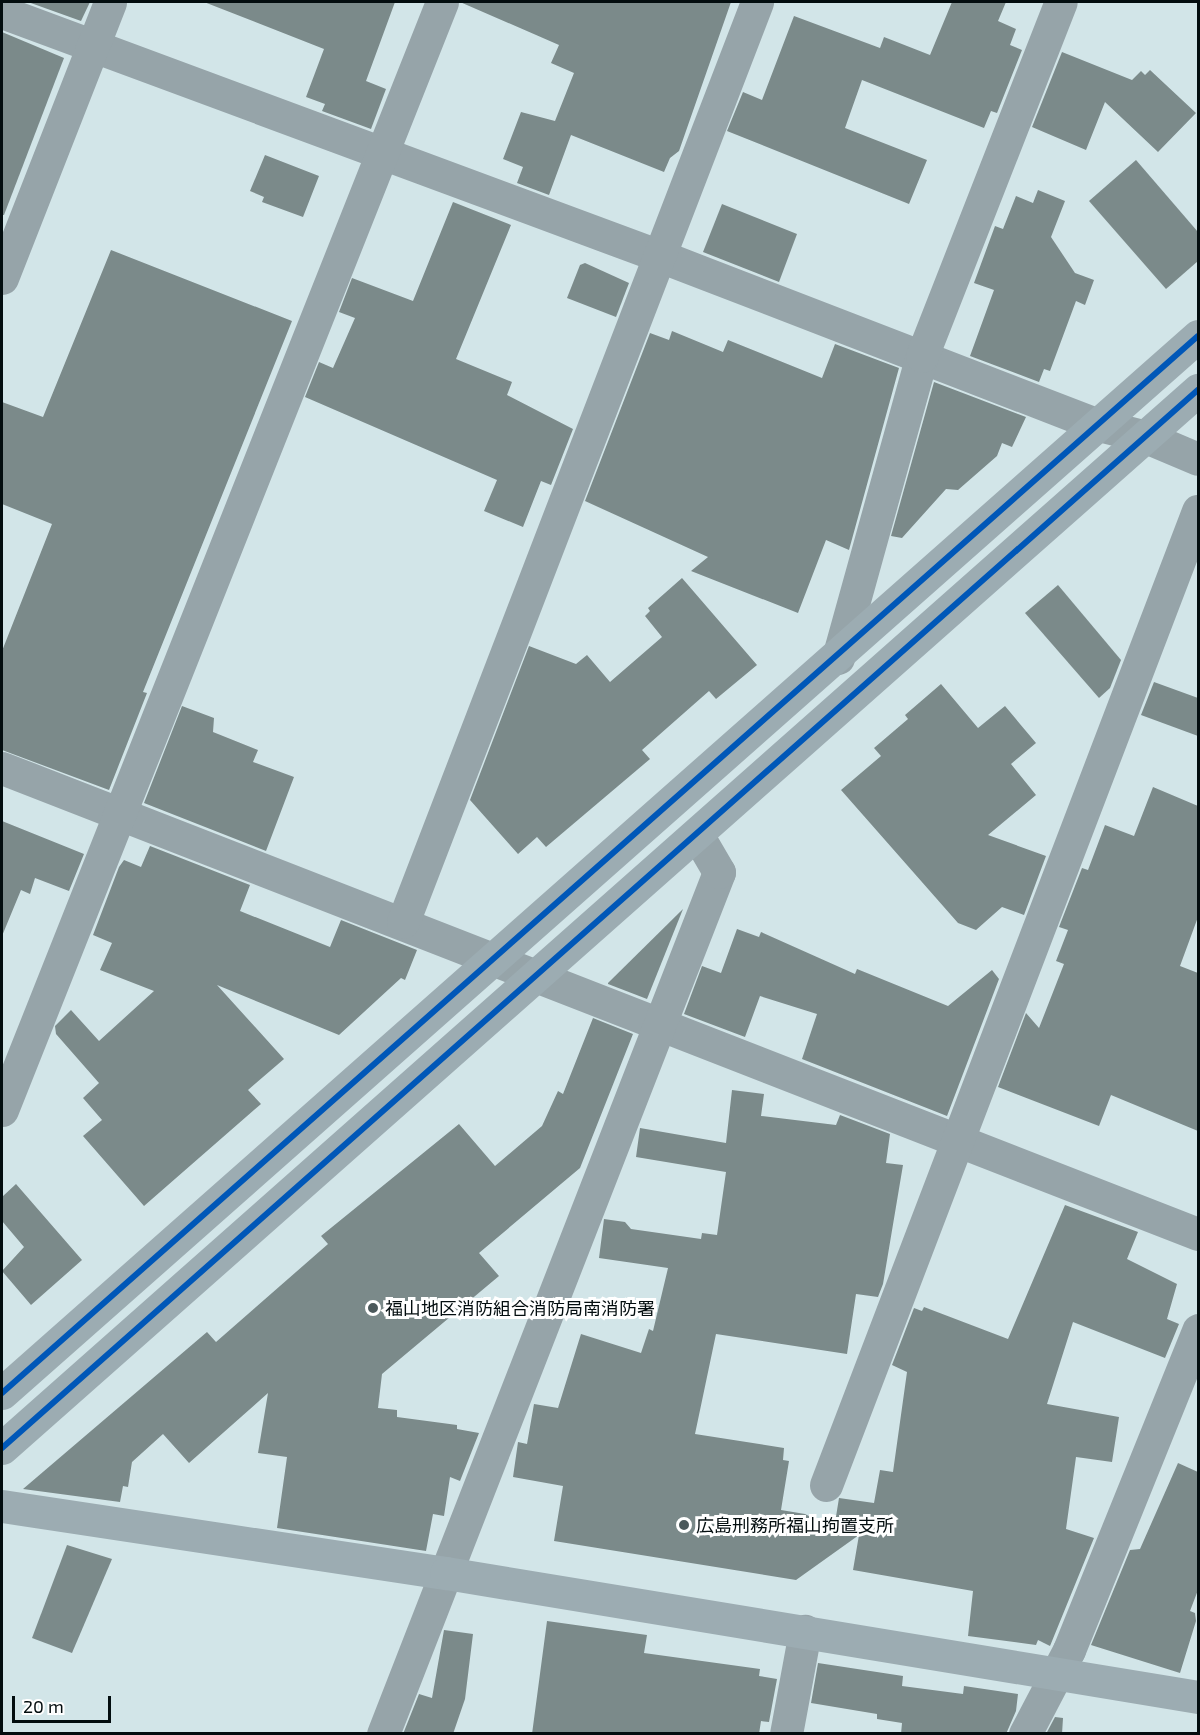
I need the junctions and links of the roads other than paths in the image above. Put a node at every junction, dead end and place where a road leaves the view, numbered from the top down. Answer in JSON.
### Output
{"nodes":[{"id":1,"x":110,"y":2,"type":"edge"},
{"id":2,"x":442,"y":2,"type":"edge"},
{"id":3,"x":757,"y":2,"type":"edge"},
{"id":4,"x":1061,"y":2,"type":"edge"},
{"id":5,"x":2,"y":12,"type":"edge"},
{"id":6,"x":93,"y":46,"type":"junction"},
{"id":7,"x":381,"y":154,"type":"junction"},
{"id":8,"x":660,"y":256,"type":"junction"},
{"id":9,"x":2,"y":278,"type":"edge"},
{"id":10,"x":1198,"y":336,"type":"edge"},
{"id":11,"x":922,"y":356,"type":"junction"},
{"id":12,"x":1198,"y":390,"type":"edge"},
{"id":13,"x":1095,"y":424,"type":"junction"},
{"id":14,"x":1146,"y":437,"type":"junction"},
{"id":15,"x":1198,"y":459,"type":"edge"},
{"id":16,"x":1198,"y":512,"type":"edge"},
{"id":17,"x":838,"y":658,"type":"junction"},
{"id":18,"x":2,"y":768,"type":"edge"},
{"id":19,"x":120,"y":816,"type":"junction"},
{"id":20,"x":698,"y":836,"type":"junction"},
{"id":21,"x":403,"y":922,"type":"junction"},
{"id":22,"x":494,"y":961,"type":"junction"},
{"id":23,"x":537,"y":977,"type":"junction"},
{"id":24,"x":663,"y":1024,"type":"junction"},
{"id":25,"x":2,"y":1110,"type":"edge"},
{"id":26,"x":959,"y":1143,"type":"junction"},
{"id":27,"x":1198,"y":1234,"type":"edge"},
{"id":28,"x":1198,"y":1330,"type":"edge"},
{"id":29,"x":2,"y":1393,"type":"edge"},
{"id":30,"x":2,"y":1448,"type":"edge"},
{"id":31,"x":826,"y":1485,"type":"dead end"},
{"id":32,"x":2,"y":1506,"type":"edge"},
{"id":33,"x":446,"y":1573,"type":"junction"},
{"id":34,"x":805,"y":1631,"type":"junction"},
{"id":35,"x":1055,"y":1673,"type":"junction"},
{"id":36,"x":1198,"y":1697,"type":"edge"},
{"id":37,"x":382,"y":1734,"type":"edge"},
{"id":38,"x":786,"y":1734,"type":"edge"},
{"id":39,"x":1025,"y":1734,"type":"edge"}],
"edges":[{"from":1,"to":6,"type":"street"},
{"from":2,"to":7,"type":"street"},
{"from":3,"to":8,"type":"street"},
{"from":4,"to":11,"type":"street"},
{"from":5,"to":6,"type":"street"},
{"from":6,"to":7,"type":"street"},
{"from":6,"to":9,"type":"street"},
{"from":7,"to":8,"type":"street"},
{"from":7,"to":19,"type":"street"},
{"from":8,"to":11,"type":"street"},
{"from":8,"to":21,"type":"street"},
{"from":10,"to":13,"type":"street"},
{"from":11,"to":13,"type":"street"},
{"from":11,"to":17,"type":"street"},
{"from":12,"to":14,"type":"street"},
{"from":13,"to":14,"type":"street"},
{"from":13,"to":17,"type":"street"},
{"from":14,"to":15,"type":"street"},
{"from":14,"to":20,"type":"street"},
{"from":16,"to":26,"type":"street"},
{"from":17,"to":22,"type":"street"},
{"from":18,"to":19,"type":"street"},
{"from":19,"to":21,"type":"street"},
{"from":19,"to":25,"type":"street"},
{"from":20,"to":23,"type":"street"},
{"from":20,"to":24,"type":"street"},
{"from":21,"to":22,"type":"street"},
{"from":22,"to":23,"type":"street"},
{"from":22,"to":29,"type":"street"},
{"from":23,"to":24,"type":"street"},
{"from":23,"to":30,"type":"street"},
{"from":24,"to":26,"type":"street"},
{"from":24,"to":33,"type":"street"},
{"from":26,"to":27,"type":"street"},
{"from":26,"to":31,"type":"street"},
{"from":28,"to":35,"type":"street"},
{"from":32,"to":33,"type":"street"},
{"from":33,"to":34,"type":"street"},
{"from":33,"to":37,"type":"street"},
{"from":34,"to":35,"type":"street"},
{"from":34,"to":38,"type":"street"},
{"from":35,"to":36,"type":"street"},
{"from":35,"to":39,"type":"street"}]}
